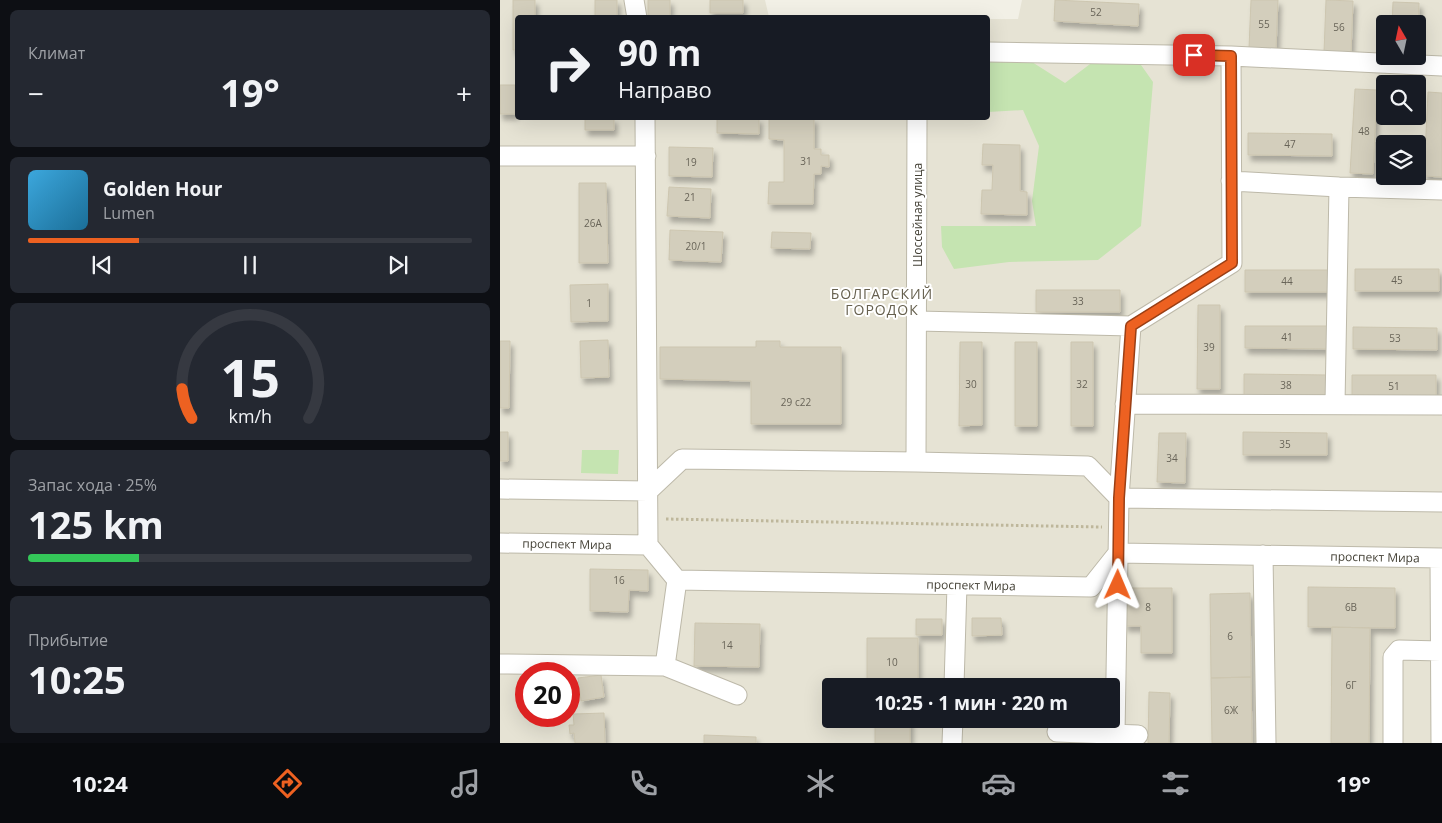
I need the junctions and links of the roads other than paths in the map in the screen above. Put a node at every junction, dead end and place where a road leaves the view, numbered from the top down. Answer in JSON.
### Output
{"nodes":[{"id":1,"x":634,"y":0,"type":"edge"},
{"id":2,"x":636,"y":15,"type":"edge"},
{"id":3,"x":990,"y":52,"type":"edge"},
{"id":4,"x":1231,"y":56,"type":"junction"},
{"id":5,"x":1442,"y":66,"type":"edge"},
{"id":6,"x":645,"y":120,"type":"edge"},
{"id":7,"x":917,"y":120,"type":"edge"},
{"id":8,"x":500,"y":156,"type":"edge"},
{"id":9,"x":646,"y":156,"type":"junction"},
{"id":10,"x":1231,"y":181,"type":"junction"},
{"id":11,"x":1339,"y":187,"type":"junction"},
{"id":12,"x":1442,"y":190,"type":"edge"},
{"id":13,"x":917,"y":321,"type":"junction"},
{"id":14,"x":1131,"y":326,"type":"junction"},
{"id":15,"x":1126,"y":404,"type":"junction"},
{"id":16,"x":1335,"y":404,"type":"junction"},
{"id":17,"x":1442,"y":405,"type":"edge"},
{"id":18,"x":916,"y":462,"type":"junction"},
{"id":19,"x":500,"y":489,"type":"edge"},
{"id":20,"x":648,"y":491,"type":"junction"},
{"id":21,"x":1119,"y":498,"type":"junction"},
{"id":22,"x":1442,"y":502,"type":"edge"},
{"id":23,"x":500,"y":542,"type":"edge"},
{"id":24,"x":648,"y":545,"type":"junction"},
{"id":25,"x":1118,"y":553,"type":"junction"},
{"id":26,"x":1264,"y":555,"type":"junction"},
{"id":27,"x":1441,"y":558,"type":"edge"},
{"id":28,"x":677,"y":580,"type":"junction"},
{"id":29,"x":958,"y":585,"type":"junction"},
{"id":30,"x":1441,"y":651,"type":"junction"},
{"id":31,"x":500,"y":664,"type":"edge"},
{"id":32,"x":665,"y":666,"type":"junction"},
{"id":33,"x":954,"y":678,"type":"edge"},
{"id":34,"x":737,"y":695,"type":"dead end"},
{"id":35,"x":953,"y":728,"type":"edge"},
{"id":36,"x":1057,"y":732,"type":"dead end"},
{"id":37,"x":1115,"y":734,"type":"junction"},
{"id":38,"x":1138,"y":735,"type":"dead end"},
{"id":39,"x":952,"y":743,"type":"edge"},
{"id":40,"x":1266,"y":743,"type":"edge"},
{"id":41,"x":1393,"y":743,"type":"edge"},
{"id":42,"x":1441,"y":743,"type":"edge"}],
"edges":[{"from":1,"to":2,"type":"street"},
{"from":3,"to":4,"type":"street"},
{"from":4,"to":5,"type":"street"},
{"from":4,"to":10,"type":"street"},
{"from":6,"to":9,"type":"street"},
{"from":7,"to":13,"type":"street","name":"Шоссейная улица"},
{"from":8,"to":9,"type":"street"},
{"from":9,"to":20,"type":"street"},
{"from":10,"to":11,"type":"street"},
{"from":10,"to":14,"type":"street"},
{"from":11,"to":12,"type":"street"},
{"from":11,"to":16,"type":"street"},
{"from":13,"to":14,"type":"street"},
{"from":13,"to":18,"type":"street","name":"Шоссейная улица"},
{"from":14,"to":15,"type":"street"},
{"from":15,"to":16,"type":"street"},
{"from":15,"to":21,"type":"street"},
{"from":16,"to":17,"type":"street"},
{"from":18,"to":20,"type":"street"},
{"from":18,"to":21,"type":"street"},
{"from":19,"to":20,"type":"street"},
{"from":20,"to":24,"type":"street"},
{"from":21,"to":22,"type":"street"},
{"from":21,"to":25,"type":"street"},
{"from":23,"to":24,"type":"street","name":"проспект Мира"},
{"from":24,"to":28,"type":"street"},
{"from":25,"to":26,"type":"street","name":"проспект Мира"},
{"from":25,"to":29,"type":"street","name":"проспект Мира"},
{"from":25,"to":37,"type":"street"},
{"from":26,"to":27,"type":"street","name":"проспект Мира"},
{"from":26,"to":40,"type":"street"},
{"from":27,"to":30,"type":"street"},
{"from":28,"to":29,"type":"street","name":"проспект Мира"},
{"from":28,"to":32,"type":"street"},
{"from":29,"to":33,"type":"street"},
{"from":30,"to":41,"type":"street"},
{"from":30,"to":42,"type":"street"},
{"from":31,"to":32,"type":"street"},
{"from":32,"to":34,"type":"street"},
{"from":35,"to":39,"type":"street"},
{"from":36,"to":37,"type":"street"},
{"from":37,"to":38,"type":"street"}]}
